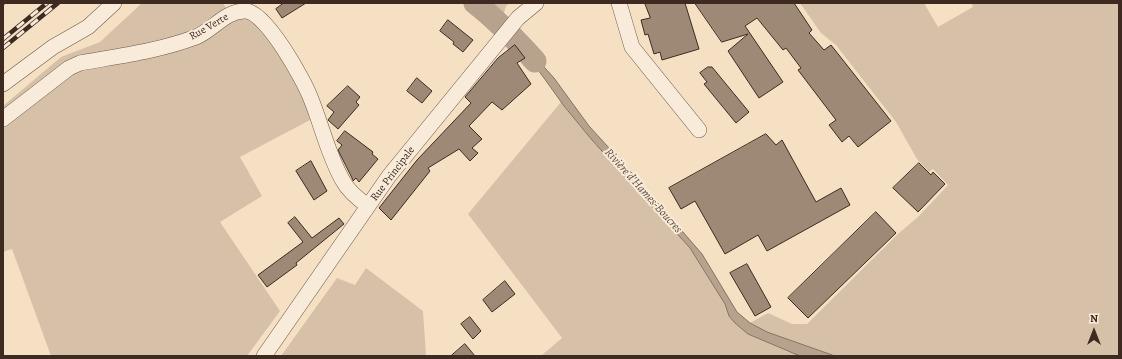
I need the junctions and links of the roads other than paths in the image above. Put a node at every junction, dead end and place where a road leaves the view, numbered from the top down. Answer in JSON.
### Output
{"nodes":[{"id":1,"x":114,"y":3,"type":"edge"},
{"id":2,"x":536,"y":3,"type":"edge"},
{"id":3,"x":618,"y":3,"type":"edge"},
{"id":4,"x":3,"y":84,"type":"edge"},
{"id":5,"x":3,"y":119,"type":"edge"},
{"id":6,"x":699,"y":130,"type":"dead end"},
{"id":7,"x":368,"y":206,"type":"junction"},
{"id":8,"x":264,"y":356,"type":"edge"}],
"edges":[{"from":1,"to":4,"type":"street"},
{"from":2,"to":7,"type":"street","name":"Rue Principale"},
{"from":3,"to":6,"type":"street"},
{"from":5,"to":7,"type":"street","name":"Rue Verte"},
{"from":7,"to":8,"type":"street","name":"Rue Principale"}]}
